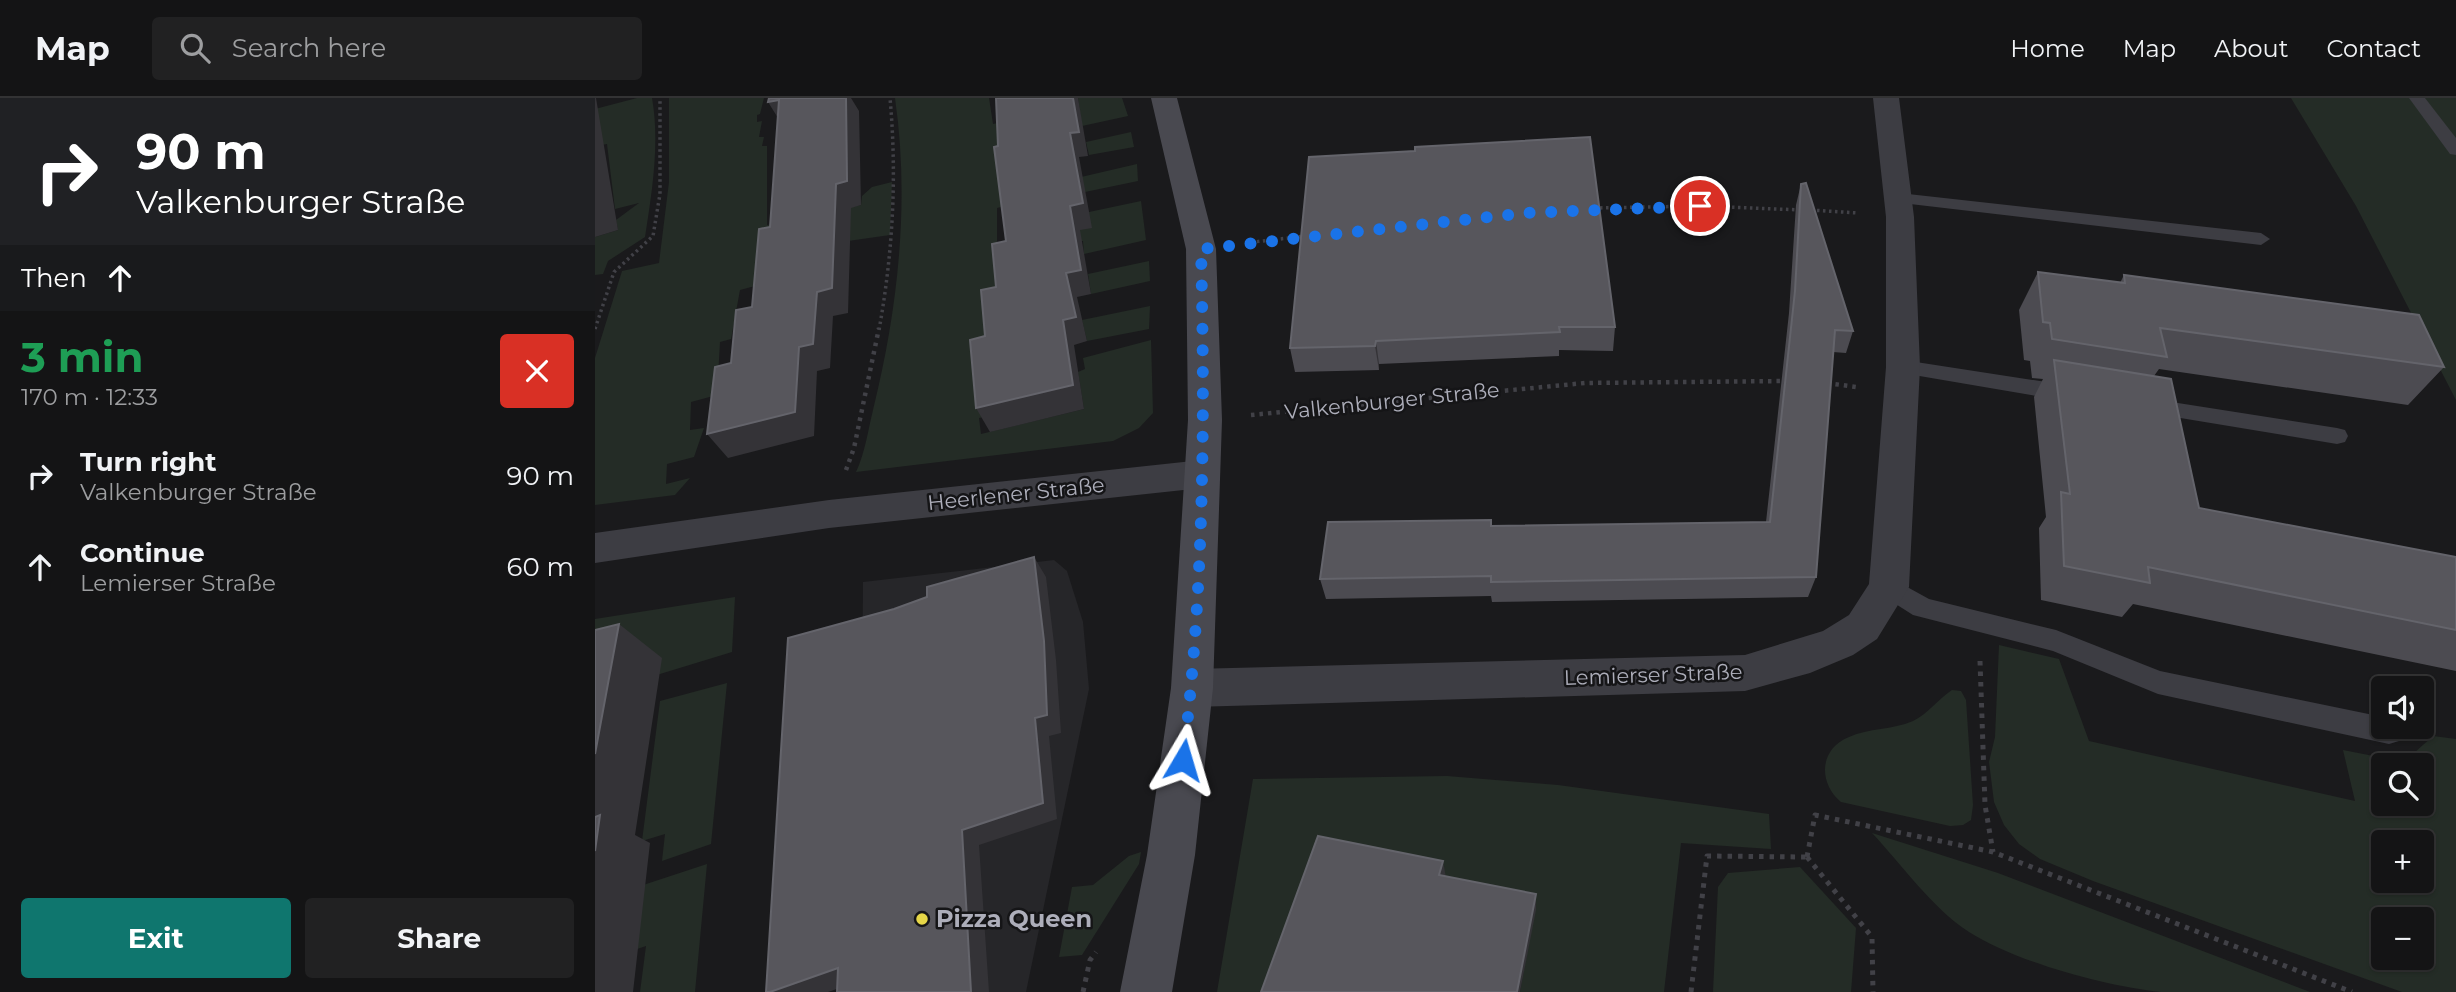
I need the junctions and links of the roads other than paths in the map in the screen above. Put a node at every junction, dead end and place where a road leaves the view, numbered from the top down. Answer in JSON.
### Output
{"nodes":[{"id":1,"x":1164,"y":98,"type":"edge"},
{"id":2,"x":1886,"y":98,"type":"edge"},
{"id":3,"x":2417,"y":98,"type":"edge"},
{"id":4,"x":2456,"y":150,"type":"edge"},
{"id":5,"x":1899,"y":208,"type":"junction"},
{"id":6,"x":2261,"y":239,"type":"dead end"},
{"id":7,"x":1903,"y":380,"type":"junction"},
{"id":8,"x":2093,"y":397,"type":"edge"},
{"id":9,"x":2120,"y":401,"type":"edge"},
{"id":10,"x":2337,"y":436,"type":"dead end"},
{"id":11,"x":1202,"y":474,"type":"junction"},
{"id":12,"x":595,"y":548,"type":"edge"},
{"id":13,"x":1889,"y":587,"type":"junction"},
{"id":14,"x":1192,"y":688,"type":"junction"},
{"id":15,"x":2371,"y":727,"type":"edge"},
{"id":16,"x":1146,"y":992,"type":"edge"}],
"edges":[{"from":1,"to":11,"type":"street"},
{"from":2,"to":5,"type":"street","name":"Lemierser Straße"},
{"from":3,"to":4,"type":"lane"},
{"from":5,"to":6,"type":"lane"},
{"from":5,"to":7,"type":"street","name":"Lemierser Straße"},
{"from":7,"to":8,"type":"lane"},
{"from":7,"to":13,"type":"street","name":"Lemierser Straße"},
{"from":9,"to":10,"type":"lane"},
{"from":11,"to":12,"type":"street","name":"Heerlener Straße"},
{"from":11,"to":14,"type":"street"},
{"from":13,"to":14,"type":"street","name":"Lemierser Straße"},
{"from":13,"to":15,"type":"lane"},
{"from":14,"to":16,"type":"street"}]}
